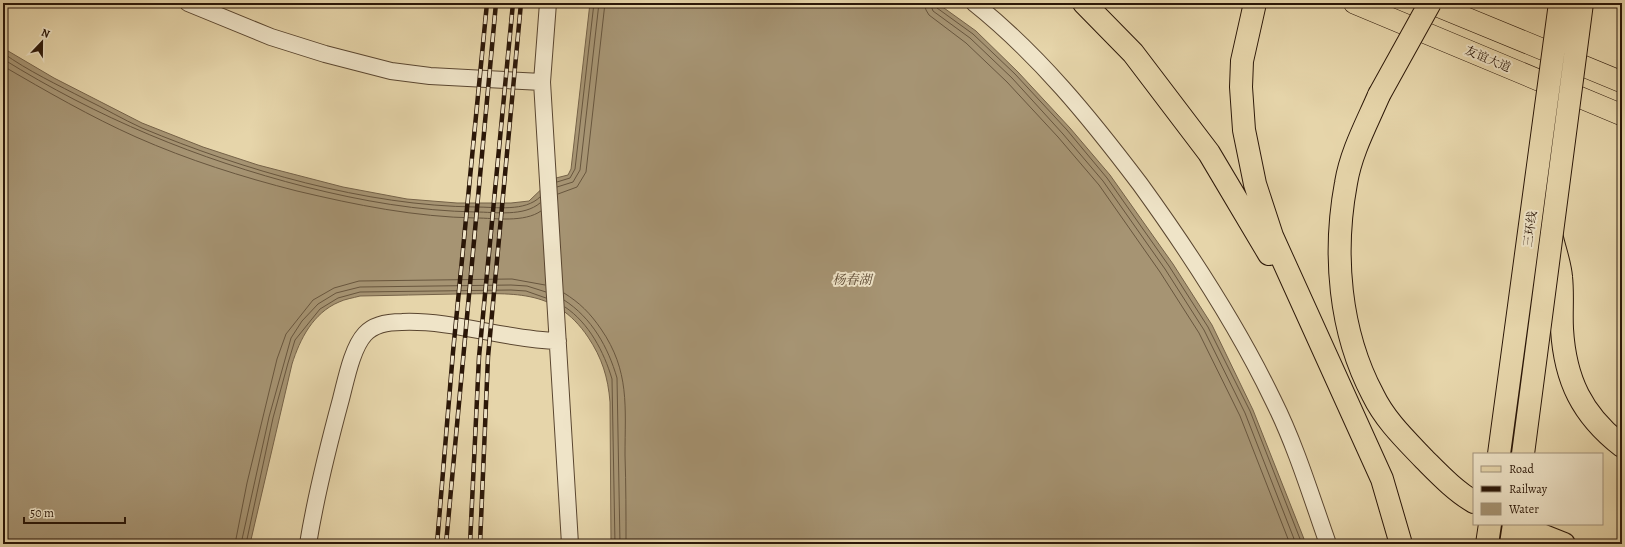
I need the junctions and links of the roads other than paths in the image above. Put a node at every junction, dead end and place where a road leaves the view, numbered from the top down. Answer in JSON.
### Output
{"nodes":[{"id":1,"x":188,"y":3,"type":"edge"},
{"id":2,"x":548,"y":3,"type":"edge"},
{"id":3,"x":974,"y":3,"type":"edge"},
{"id":4,"x":1084,"y":3,"type":"edge"},
{"id":5,"x":1255,"y":3,"type":"edge"},
{"id":6,"x":1354,"y":3,"type":"edge"},
{"id":7,"x":1430,"y":3,"type":"edge"},
{"id":8,"x":1560,"y":3,"type":"edge"},
{"id":9,"x":1582,"y":3,"type":"edge"},
{"id":10,"x":542,"y":82,"type":"junction"},
{"id":11,"x":1622,"y":82,"type":"edge"},
{"id":12,"x":1622,"y":115,"type":"edge"},
{"id":13,"x":1552,"y":238,"type":"junction"},
{"id":14,"x":1310,"y":323,"type":"junction"},
{"id":15,"x":558,"y":338,"type":"junction"},
{"id":16,"x":1622,"y":446,"type":"edge"},
{"id":17,"x":1499,"y":453,"type":"edge"},
{"id":18,"x":1523,"y":453,"type":"edge"},
{"id":19,"x":1473,"y":501,"type":"edge"},
{"id":20,"x":1490,"y":525,"type":"edge"},
{"id":21,"x":1514,"y":525,"type":"edge"},
{"id":22,"x":1516,"y":525,"type":"edge"},
{"id":23,"x":308,"y":544,"type":"edge"},
{"id":24,"x":570,"y":544,"type":"edge"},
{"id":25,"x":1328,"y":544,"type":"edge"},
{"id":26,"x":1401,"y":544,"type":"edge"},
{"id":27,"x":1487,"y":544,"type":"edge"},
{"id":28,"x":1511,"y":544,"type":"edge"},
{"id":29,"x":1564,"y":544,"type":"edge"}],
"edges":[{"from":1,"to":10,"type":"street"},
{"from":2,"to":10,"type":"street"},
{"from":3,"to":25,"type":"street"},
{"from":4,"to":14,"type":"highway"},
{"from":5,"to":14,"type":"highway"},
{"from":6,"to":12,"type":"main road","name":"友谊大道"},
{"from":7,"to":11,"type":"main road"},
{"from":7,"to":19,"type":"highway","bridge":true},
{"from":8,"to":17,"type":"highway","name":"三环线","bridge":true},
{"from":9,"to":13,"type":"highway","name":"三环线","bridge":true},
{"from":10,"to":15,"type":"street"},
{"from":13,"to":16,"type":"highway"},
{"from":13,"to":18,"type":"highway","name":"三环线","bridge":true},
{"from":14,"to":26,"type":"highway"},
{"from":15,"to":23,"type":"street"},
{"from":15,"to":24,"type":"street"},
{"from":20,"to":27,"type":"highway"},
{"from":21,"to":28,"type":"highway"},
{"from":22,"to":29,"type":"highway"}]}
